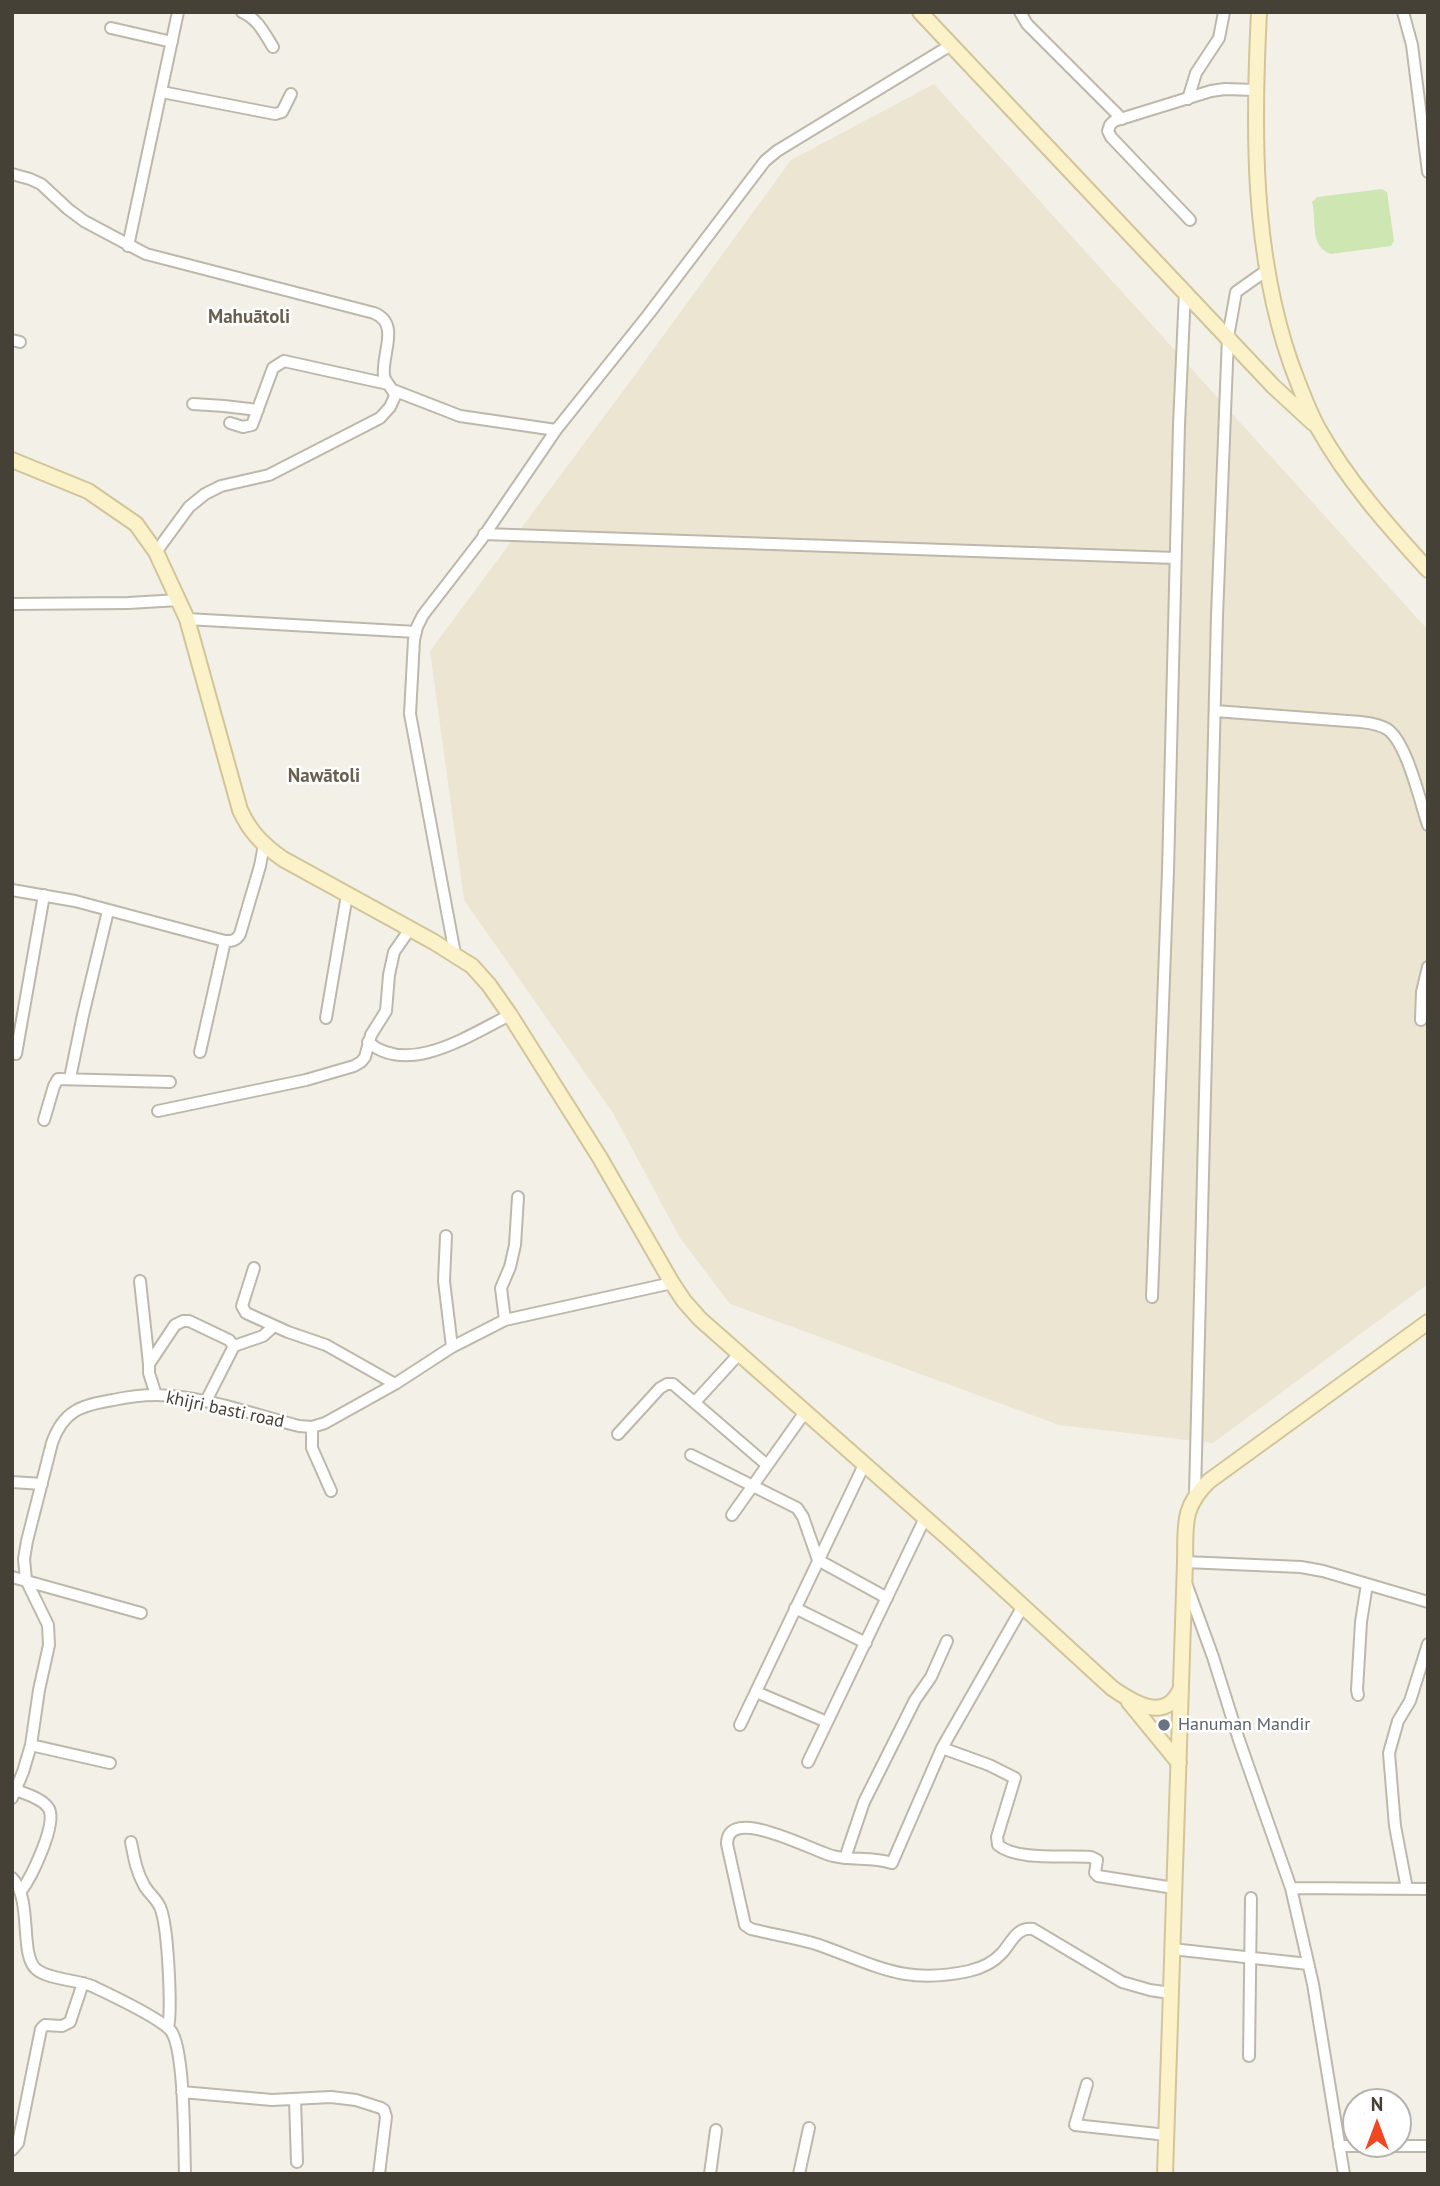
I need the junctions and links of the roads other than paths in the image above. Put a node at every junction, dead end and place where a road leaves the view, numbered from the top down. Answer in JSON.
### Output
{"nodes":[{"id":1,"x":178,"y":12,"type":"edge"},
{"id":2,"x":242,"y":12,"type":"edge"},
{"id":3,"x":920,"y":12,"type":"edge"},
{"id":4,"x":1020,"y":12,"type":"edge"},
{"id":5,"x":1224,"y":12,"type":"edge"},
{"id":6,"x":1259,"y":12,"type":"edge"},
{"id":7,"x":1404,"y":12,"type":"edge"},
{"id":8,"x":111,"y":28,"type":"dead end"},
{"id":9,"x":172,"y":42,"type":"junction"},
{"id":10,"x":951,"y":45,"type":"junction"},
{"id":11,"x":273,"y":47,"type":"dead end"},
{"id":12,"x":1255,"y":90,"type":"junction"},
{"id":13,"x":162,"y":92,"type":"junction"},
{"id":14,"x":291,"y":94,"type":"dead end"},
{"id":15,"x":1188,"y":99,"type":"junction"},
{"id":16,"x":1122,"y":119,"type":"junction"},
{"id":17,"x":1428,"y":172,"type":"edge"},
{"id":18,"x":12,"y":174,"type":"edge"},
{"id":19,"x":1190,"y":220,"type":"dead end"},
{"id":20,"x":128,"y":246,"type":"junction"},
{"id":21,"x":1267,"y":270,"type":"junction"},
{"id":22,"x":1185,"y":291,"type":"junction"},
{"id":23,"x":1228,"y":337,"type":"junction"},
{"id":24,"x":390,"y":387,"type":"junction"},
{"id":25,"x":193,"y":404,"type":"dead end"},
{"id":26,"x":258,"y":410,"type":"junction"},
{"id":27,"x":230,"y":423,"type":"dead end"},
{"id":28,"x":1317,"y":427,"type":"junction"},
{"id":29,"x":556,"y":430,"type":"junction"},
{"id":30,"x":12,"y":460,"type":"edge"},
{"id":31,"x":484,"y":534,"type":"junction"},
{"id":32,"x":156,"y":552,"type":"junction"},
{"id":33,"x":1175,"y":558,"type":"junction"},
{"id":34,"x":1428,"y":570,"type":"edge"},
{"id":35,"x":179,"y":600,"type":"junction"},
{"id":36,"x":12,"y":604,"type":"edge"},
{"id":37,"x":187,"y":619,"type":"junction"},
{"id":38,"x":416,"y":632,"type":"junction"},
{"id":39,"x":1215,"y":711,"type":"junction"},
{"id":40,"x":1428,"y":825,"type":"edge"},
{"id":41,"x":264,"y":845,"type":"junction"},
{"id":42,"x":12,"y":890,"type":"edge"},
{"id":43,"x":44,"y":895,"type":"junction"},
{"id":44,"x":347,"y":895,"type":"junction"},
{"id":45,"x":108,"y":911,"type":"junction"},
{"id":46,"x":410,"y":929,"type":"junction"},
{"id":47,"x":225,"y":942,"type":"junction"},
{"id":48,"x":455,"y":954,"type":"junction"},
{"id":49,"x":1428,"y":967,"type":"edge"},
{"id":50,"x":510,"y":1015,"type":"junction"},
{"id":51,"x":326,"y":1018,"type":"dead end"},
{"id":52,"x":1421,"y":1020,"type":"dead end"},
{"id":53,"x":368,"y":1042,"type":"junction"},
{"id":54,"x":200,"y":1052,"type":"dead end"},
{"id":55,"x":16,"y":1055,"type":"dead end"},
{"id":56,"x":70,"y":1078,"type":"junction"},
{"id":57,"x":170,"y":1082,"type":"dead end"},
{"id":58,"x":158,"y":1111,"type":"dead end"},
{"id":59,"x":44,"y":1120,"type":"dead end"},
{"id":60,"x":518,"y":1197,"type":"dead end"},
{"id":61,"x":446,"y":1236,"type":"dead end"},
{"id":62,"x":254,"y":1268,"type":"dead end"},
{"id":63,"x":139,"y":1281,"type":"dead end"},
{"id":64,"x":672,"y":1283,"type":"junction"},
{"id":65,"x":1152,"y":1297,"type":"dead end"},
{"id":66,"x":505,"y":1320,"type":"junction"},
{"id":67,"x":1428,"y":1322,"type":"edge"},
{"id":68,"x":274,"y":1326,"type":"junction"},
{"id":69,"x":234,"y":1346,"type":"junction"},
{"id":70,"x":452,"y":1347,"type":"junction"},
{"id":71,"x":739,"y":1354,"type":"junction"},
{"id":72,"x":149,"y":1364,"type":"junction"},
{"id":73,"x":395,"y":1384,"type":"junction"},
{"id":74,"x":156,"y":1395,"type":"junction"},
{"id":75,"x":206,"y":1402,"type":"junction"},
{"id":76,"x":695,"y":1402,"type":"junction"},
{"id":77,"x":805,"y":1412,"type":"junction"},
{"id":78,"x":312,"y":1427,"type":"junction"},
{"id":79,"x":618,"y":1434,"type":"dead end"},
{"id":80,"x":691,"y":1455,"type":"dead end"},
{"id":81,"x":767,"y":1465,"type":"junction"},
{"id":82,"x":864,"y":1465,"type":"junction"},
{"id":83,"x":12,"y":1482,"type":"edge"},
{"id":84,"x":42,"y":1484,"type":"junction"},
{"id":85,"x":753,"y":1486,"type":"junction"},
{"id":86,"x":331,"y":1491,"type":"dead end"},
{"id":87,"x":1195,"y":1494,"type":"junction"},
{"id":88,"x":732,"y":1516,"type":"dead end"},
{"id":89,"x":925,"y":1518,"type":"junction"},
{"id":90,"x":818,"y":1560,"type":"junction"},
{"id":91,"x":1185,"y":1562,"type":"junction"},
{"id":92,"x":12,"y":1577,"type":"edge"},
{"id":93,"x":1184,"y":1579,"type":"junction"},
{"id":94,"x":26,"y":1580,"type":"junction"},
{"id":95,"x":1367,"y":1584,"type":"junction"},
{"id":96,"x":887,"y":1598,"type":"junction"},
{"id":97,"x":1428,"y":1602,"type":"edge"},
{"id":98,"x":1023,"y":1606,"type":"junction"},
{"id":99,"x":795,"y":1608,"type":"junction"},
{"id":100,"x":141,"y":1613,"type":"dead end"},
{"id":101,"x":947,"y":1641,"type":"dead end"},
{"id":102,"x":866,"y":1643,"type":"junction"},
{"id":103,"x":1428,"y":1644,"type":"edge"},
{"id":104,"x":1181,"y":1688,"type":"junction"},
{"id":105,"x":756,"y":1692,"type":"junction"},
{"id":106,"x":1358,"y":1695,"type":"dead end"},
{"id":107,"x":1126,"y":1698,"type":"junction"},
{"id":108,"x":827,"y":1722,"type":"junction"},
{"id":109,"x":740,"y":1725,"type":"dead end"},
{"id":110,"x":31,"y":1745,"type":"junction"},
{"id":111,"x":942,"y":1748,"type":"junction"},
{"id":112,"x":808,"y":1762,"type":"dead end"},
{"id":113,"x":110,"y":1763,"type":"dead end"},
{"id":114,"x":1179,"y":1763,"type":"junction"},
{"id":115,"x":14,"y":1794,"type":"edge"},
{"id":116,"x":131,"y":1842,"type":"dead end"},
{"id":117,"x":845,"y":1858,"type":"junction"},
{"id":118,"x":12,"y":1878,"type":"edge"},
{"id":119,"x":1174,"y":1888,"type":"junction"},
{"id":120,"x":1291,"y":1888,"type":"junction"},
{"id":121,"x":1407,"y":1889,"type":"junction"},
{"id":122,"x":1428,"y":1889,"type":"edge"},
{"id":123,"x":21,"y":1891,"type":"junction"},
{"id":124,"x":1251,"y":1898,"type":"dead end"},
{"id":125,"x":1172,"y":1949,"type":"junction"},
{"id":126,"x":1251,"y":1957,"type":"junction"},
{"id":127,"x":1308,"y":1964,"type":"junction"},
{"id":128,"x":83,"y":1983,"type":"junction"},
{"id":129,"x":1170,"y":1993,"type":"junction"},
{"id":130,"x":168,"y":2028,"type":"junction"},
{"id":131,"x":1249,"y":2056,"type":"dead end"},
{"id":132,"x":1087,"y":2084,"type":"dead end"},
{"id":133,"x":182,"y":2092,"type":"junction"},
{"id":134,"x":295,"y":2099,"type":"junction"},
{"id":135,"x":809,"y":2128,"type":"dead end"},
{"id":136,"x":716,"y":2130,"type":"dead end"},
{"id":137,"x":1167,"y":2135,"type":"junction"},
{"id":138,"x":1339,"y":2146,"type":"junction"},
{"id":139,"x":1428,"y":2146,"type":"edge"},
{"id":140,"x":12,"y":2150,"type":"edge"},
{"id":141,"x":296,"y":2162,"type":"dead end"},
{"id":142,"x":185,"y":2174,"type":"edge"},
{"id":143,"x":379,"y":2174,"type":"edge"},
{"id":144,"x":710,"y":2174,"type":"edge"},
{"id":145,"x":799,"y":2174,"type":"edge"},
{"id":146,"x":1165,"y":2174,"type":"edge"},
{"id":147,"x":1344,"y":2174,"type":"edge"}],
"edges":[{"from":1,"to":9,"type":"street"},
{"from":2,"to":11,"type":"street"},
{"from":3,"to":10,"type":"main road"},
{"from":4,"to":16,"type":"street"},
{"from":5,"to":15,"type":"street"},
{"from":6,"to":12,"type":"main road"},
{"from":7,"to":17,"type":"street"},
{"from":8,"to":9,"type":"street"},
{"from":9,"to":13,"type":"street"},
{"from":10,"to":22,"type":"main road"},
{"from":10,"to":29,"type":"street"},
{"from":12,"to":15,"type":"street"},
{"from":12,"to":21,"type":"main road"},
{"from":13,"to":14,"type":"street"},
{"from":13,"to":20,"type":"street"},
{"from":15,"to":16,"type":"street"},
{"from":16,"to":19,"type":"street"},
{"from":18,"to":20,"type":"street"},
{"from":20,"to":24,"type":"street"},
{"from":21,"to":23,"type":"street"},
{"from":21,"to":28,"type":"main road"},
{"from":22,"to":23,"type":"main road"},
{"from":22,"to":33,"type":"street"},
{"from":23,"to":28,"type":"main road"},
{"from":23,"to":39,"type":"street"},
{"from":24,"to":26,"type":"street"},
{"from":24,"to":29,"type":"street"},
{"from":24,"to":32,"type":"street"},
{"from":25,"to":26,"type":"street"},
{"from":26,"to":27,"type":"street"},
{"from":28,"to":34,"type":"main road"},
{"from":29,"to":31,"type":"street"},
{"from":30,"to":32,"type":"main road"},
{"from":31,"to":33,"type":"street"},
{"from":31,"to":38,"type":"street"},
{"from":32,"to":35,"type":"main road"},
{"from":33,"to":65,"type":"street"},
{"from":35,"to":36,"type":"street"},
{"from":35,"to":37,"type":"main road"},
{"from":37,"to":38,"type":"street"},
{"from":37,"to":41,"type":"main road"},
{"from":38,"to":48,"type":"street"},
{"from":39,"to":40,"type":"street"},
{"from":39,"to":87,"type":"street"},
{"from":41,"to":44,"type":"main road"},
{"from":41,"to":47,"type":"street"},
{"from":42,"to":43,"type":"street"},
{"from":43,"to":45,"type":"street"},
{"from":43,"to":55,"type":"street"},
{"from":44,"to":46,"type":"main road"},
{"from":44,"to":51,"type":"street"},
{"from":45,"to":47,"type":"street"},
{"from":45,"to":56,"type":"street"},
{"from":46,"to":48,"type":"main road"},
{"from":46,"to":53,"type":"street"},
{"from":47,"to":54,"type":"street"},
{"from":48,"to":50,"type":"main road"},
{"from":49,"to":52,"type":"street"},
{"from":50,"to":53,"type":"street"},
{"from":50,"to":64,"type":"main road"},
{"from":53,"to":58,"type":"street"},
{"from":56,"to":57,"type":"street"},
{"from":56,"to":59,"type":"street"},
{"from":60,"to":66,"type":"street"},
{"from":61,"to":70,"type":"street"},
{"from":62,"to":68,"type":"street"},
{"from":63,"to":72,"type":"street"},
{"from":64,"to":66,"type":"street"},
{"from":64,"to":71,"type":"main road"},
{"from":66,"to":70,"type":"street"},
{"from":67,"to":87,"type":"main road"},
{"from":68,"to":69,"type":"street"},
{"from":68,"to":73,"type":"street"},
{"from":69,"to":72,"type":"street"},
{"from":69,"to":75,"type":"street"},
{"from":70,"to":73,"type":"street"},
{"from":71,"to":76,"type":"street"},
{"from":71,"to":77,"type":"main road"},
{"from":72,"to":74,"type":"street"},
{"from":73,"to":78,"type":"street"},
{"from":74,"to":75,"type":"street","name":"khijri basti road"},
{"from":74,"to":84,"type":"street","name":"khijri basti road"},
{"from":75,"to":78,"type":"street","name":"khijri basti road"},
{"from":76,"to":79,"type":"street"},
{"from":76,"to":81,"type":"street"},
{"from":77,"to":81,"type":"street"},
{"from":77,"to":82,"type":"main road"},
{"from":78,"to":86,"type":"street"},
{"from":80,"to":85,"type":"street"},
{"from":81,"to":85,"type":"street"},
{"from":82,"to":89,"type":"main road"},
{"from":82,"to":90,"type":"street"},
{"from":83,"to":84,"type":"street"},
{"from":84,"to":94,"type":"street","name":"khijri basti road"},
{"from":85,"to":88,"type":"street"},
{"from":85,"to":90,"type":"street"},
{"from":87,"to":91,"type":"main road"},
{"from":89,"to":96,"type":"street"},
{"from":89,"to":98,"type":"main road"},
{"from":90,"to":96,"type":"street"},
{"from":90,"to":99,"type":"street"},
{"from":91,"to":93,"type":"main road"},
{"from":91,"to":95,"type":"street"},
{"from":92,"to":94,"type":"street"},
{"from":93,"to":104,"type":"main road"},
{"from":93,"to":120,"type":"street"},
{"from":94,"to":100,"type":"street"},
{"from":94,"to":110,"type":"street","name":"khijri basti road"},
{"from":95,"to":97,"type":"street"},
{"from":95,"to":106,"type":"street"},
{"from":96,"to":102,"type":"street"},
{"from":98,"to":107,"type":"main road"},
{"from":98,"to":111,"type":"street"},
{"from":99,"to":102,"type":"street"},
{"from":99,"to":105,"type":"street"},
{"from":101,"to":117,"type":"street"},
{"from":102,"to":108,"type":"street"},
{"from":103,"to":121,"type":"street"},
{"from":104,"to":107,"type":"main road"},
{"from":104,"to":114,"type":"main road"},
{"from":105,"to":108,"type":"street"},
{"from":105,"to":109,"type":"street"},
{"from":107,"to":114,"type":"main road"},
{"from":108,"to":112,"type":"street"},
{"from":110,"to":113,"type":"street"},
{"from":110,"to":115,"type":"street","name":"khijri basti road"},
{"from":111,"to":117,"type":"street"},
{"from":111,"to":119,"type":"street"},
{"from":114,"to":119,"type":"main road"},
{"from":115,"to":123,"type":"street"},
{"from":116,"to":130,"type":"street"},
{"from":117,"to":129,"type":"street"},
{"from":118,"to":123,"type":"street"},
{"from":119,"to":125,"type":"main road"},
{"from":120,"to":121,"type":"street"},
{"from":120,"to":127,"type":"street"},
{"from":121,"to":122,"type":"street"},
{"from":123,"to":128,"type":"street"},
{"from":124,"to":126,"type":"street"},
{"from":125,"to":126,"type":"street"},
{"from":125,"to":129,"type":"main road"},
{"from":126,"to":127,"type":"street"},
{"from":126,"to":131,"type":"street"},
{"from":127,"to":138,"type":"street"},
{"from":128,"to":130,"type":"street"},
{"from":128,"to":140,"type":"street"},
{"from":129,"to":137,"type":"main road"},
{"from":130,"to":133,"type":"street"},
{"from":132,"to":137,"type":"street"},
{"from":133,"to":134,"type":"street"},
{"from":133,"to":142,"type":"street"},
{"from":134,"to":141,"type":"street"},
{"from":134,"to":143,"type":"street"},
{"from":135,"to":145,"type":"street"},
{"from":136,"to":144,"type":"street"},
{"from":137,"to":146,"type":"main road"},
{"from":138,"to":139,"type":"street"},
{"from":138,"to":147,"type":"street"}]}
